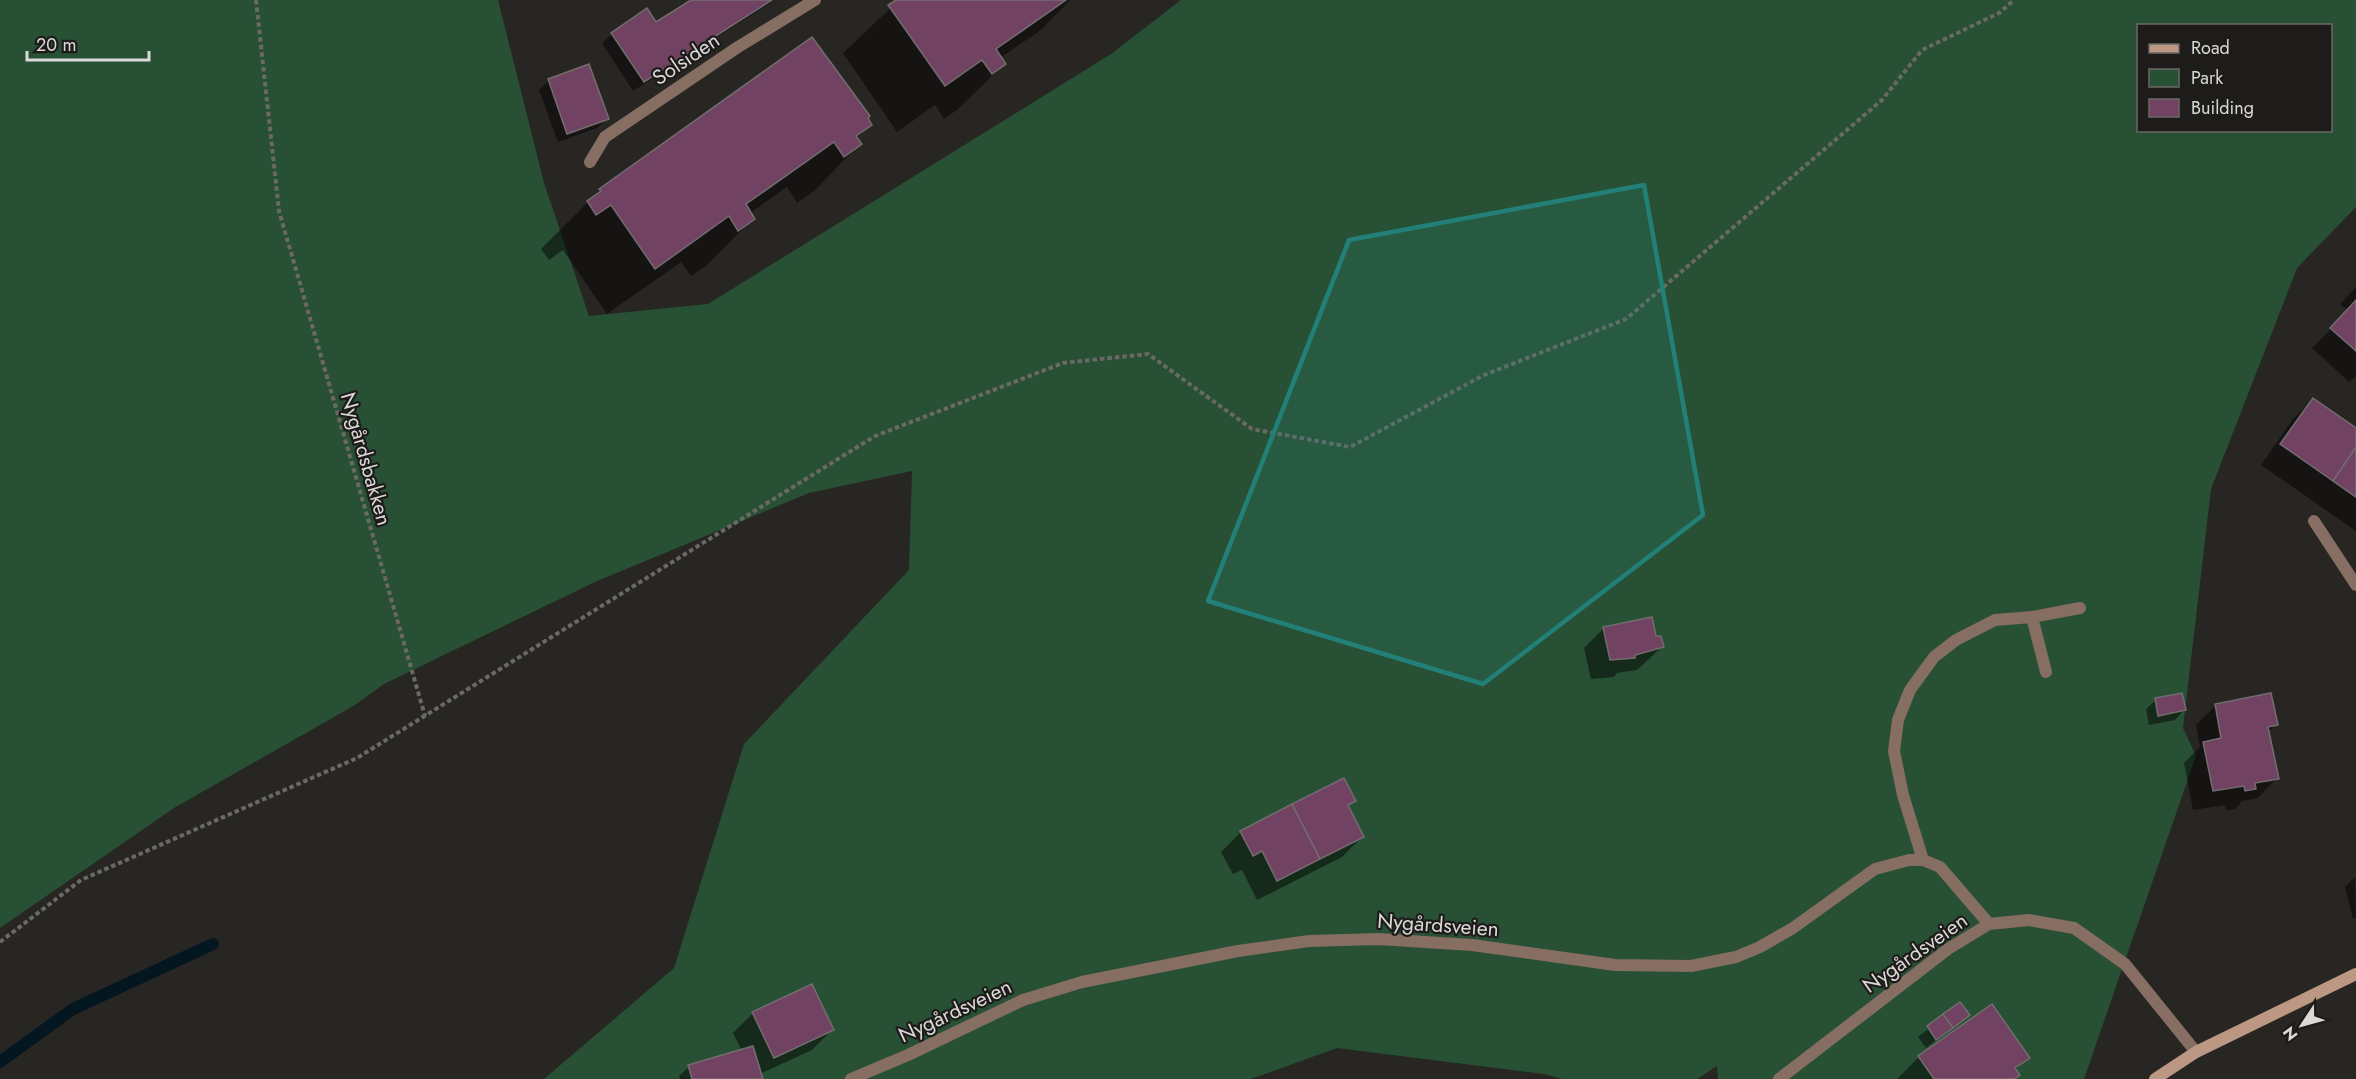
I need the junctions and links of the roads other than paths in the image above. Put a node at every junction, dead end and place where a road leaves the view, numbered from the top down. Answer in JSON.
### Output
{"nodes":[{"id":1,"x":814,"y":0,"type":"edge"},
{"id":2,"x":590,"y":162,"type":"dead end"},
{"id":3,"x":2314,"y":521,"type":"dead end"},
{"id":4,"x":2356,"y":585,"type":"edge"},
{"id":5,"x":2080,"y":608,"type":"dead end"},
{"id":6,"x":2032,"y":616,"type":"junction"},
{"id":7,"x":2046,"y":672,"type":"dead end"},
{"id":8,"x":1923,"y":860,"type":"junction"},
{"id":9,"x":1989,"y":924,"type":"junction"},
{"id":10,"x":2356,"y":974,"type":"edge"},
{"id":11,"x":2196,"y":1052,"type":"junction"},
{"id":12,"x":851,"y":1079,"type":"edge"},
{"id":13,"x":1779,"y":1079,"type":"edge"},
{"id":14,"x":2155,"y":1079,"type":"edge"}],
"edges":[{"from":1,"to":2,"type":"street","name":"Solsiden"},
{"from":3,"to":4,"type":"street"},
{"from":5,"to":6,"type":"street"},
{"from":6,"to":7,"type":"street"},
{"from":6,"to":8,"type":"street"},
{"from":8,"to":9,"type":"street","name":"Nygårdsveien"},
{"from":8,"to":12,"type":"street","name":"Nygårdsveien"},
{"from":9,"to":11,"type":"street","name":"Nygårdsveien"},
{"from":9,"to":13,"type":"street","name":"Nygårdsveien"},
{"from":10,"to":11,"type":"main road"},
{"from":11,"to":14,"type":"main road"}]}
